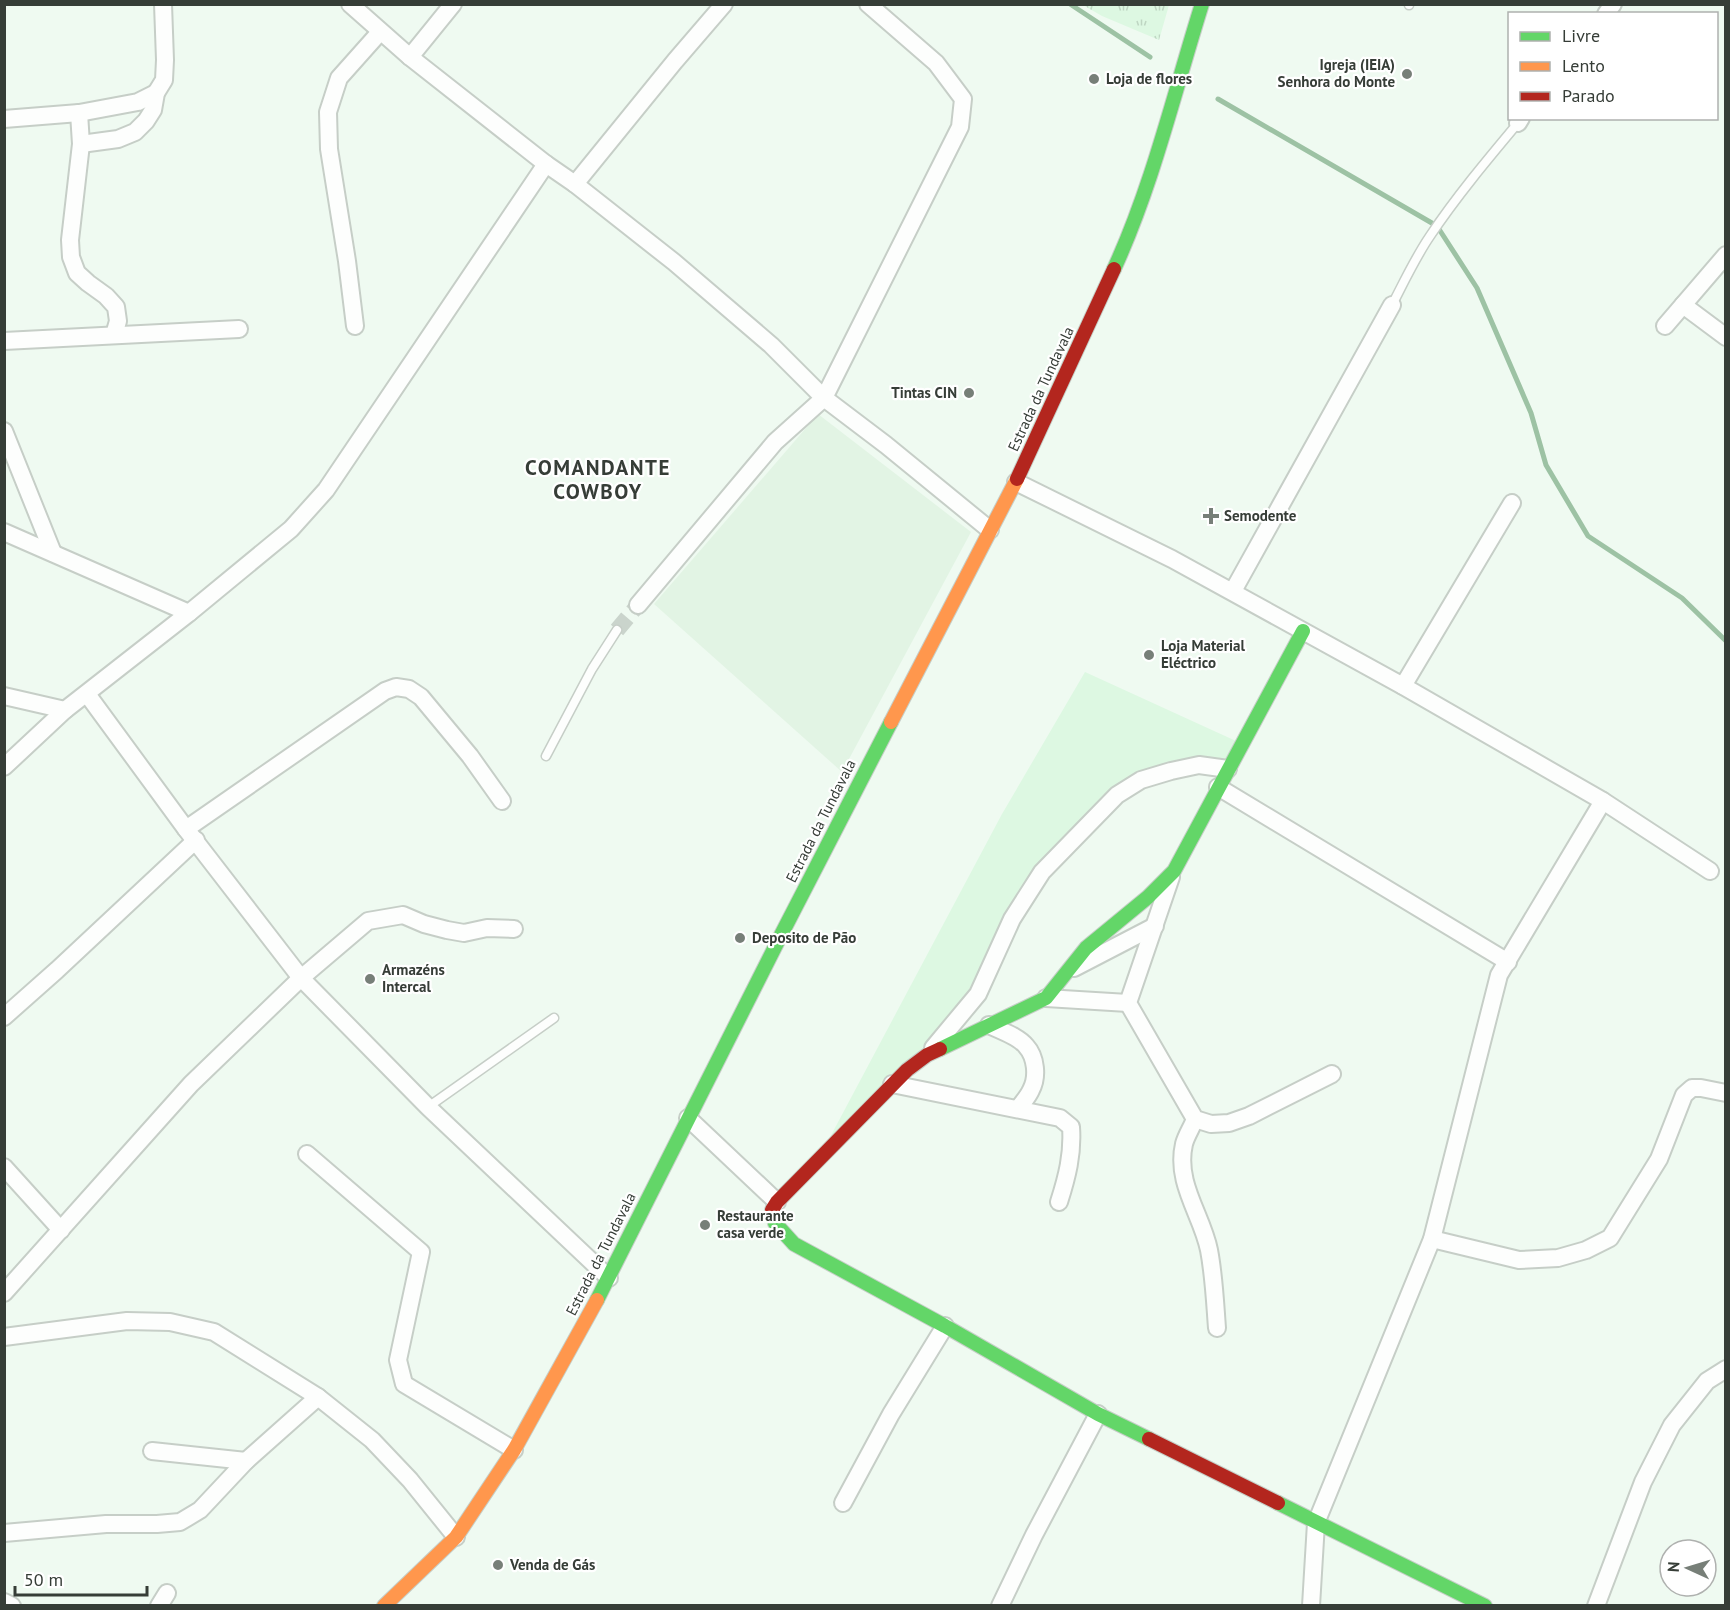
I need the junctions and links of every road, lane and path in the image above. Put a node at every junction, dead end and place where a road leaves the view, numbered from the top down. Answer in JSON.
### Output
{"nodes":[{"id":1,"x":164,"y":4,"type":"edge"},
{"id":2,"x":350,"y":4,"type":"edge"},
{"id":3,"x":453,"y":4,"type":"edge"},
{"id":4,"x":724,"y":4,"type":"edge"},
{"id":5,"x":868,"y":4,"type":"edge"},
{"id":6,"x":1202,"y":4,"type":"edge"},
{"id":7,"x":380,"y":32,"type":"junction"},
{"id":8,"x":410,"y":57,"type":"junction"},
{"id":9,"x":156,"y":93,"type":"junction"},
{"id":10,"x":79,"y":113,"type":"junction"},
{"id":11,"x":4,"y":119,"type":"edge"},
{"id":12,"x":1520,"y":121,"type":"edge"},
{"id":13,"x":81,"y":144,"type":"junction"},
{"id":14,"x":546,"y":164,"type":"junction"},
{"id":15,"x":575,"y":184,"type":"junction"},
{"id":16,"x":1725,"y":255,"type":"edge"},
{"id":17,"x":1392,"y":305,"type":"joint"},
{"id":18,"x":1683,"y":305,"type":"junction"},
{"id":19,"x":355,"y":326,"type":"dead end"},
{"id":20,"x":1665,"y":326,"type":"dead end"},
{"id":21,"x":239,"y":329,"type":"dead end"},
{"id":22,"x":114,"y":335,"type":"junction"},
{"id":23,"x":1725,"y":337,"type":"edge"},
{"id":24,"x":4,"y":341,"type":"edge"},
{"id":25,"x":824,"y":398,"type":"junction"},
{"id":26,"x":4,"y":431,"type":"edge"},
{"id":27,"x":1017,"y":482,"type":"junction"},
{"id":28,"x":1512,"y":503,"type":"dead end"},
{"id":29,"x":990,"y":530,"type":"junction"},
{"id":30,"x":4,"y":532,"type":"edge"},
{"id":31,"x":53,"y":553,"type":"junction"},
{"id":32,"x":1233,"y":591,"type":"junction"},
{"id":33,"x":638,"y":604,"type":"tunnel mouth"},
{"id":34,"x":189,"y":613,"type":"junction"},
{"id":35,"x":617,"y":630,"type":"tunnel mouth"},
{"id":36,"x":1303,"y":631,"type":"junction"},
{"id":37,"x":1403,"y":686,"type":"junction"},
{"id":38,"x":87,"y":694,"type":"junction"},
{"id":39,"x":4,"y":696,"type":"edge"},
{"id":40,"x":65,"y":710,"type":"junction"},
{"id":41,"x":546,"y":756,"type":"dead end"},
{"id":42,"x":4,"y":766,"type":"edge"},
{"id":43,"x":1227,"y":769,"type":"junction"},
{"id":44,"x":1218,"y":787,"type":"junction"},
{"id":45,"x":502,"y":801,"type":"dead end"},
{"id":46,"x":1603,"y":801,"type":"junction"},
{"id":47,"x":191,"y":835,"type":"junction"},
{"id":48,"x":1174,"y":871,"type":"junction"},
{"id":49,"x":1710,"y":871,"type":"dead end"},
{"id":50,"x":1155,"y":926,"type":"junction"},
{"id":51,"x":514,"y":929,"type":"dead end"},
{"id":52,"x":1508,"y":962,"type":"junction"},
{"id":53,"x":1066,"y":973,"type":"junction"},
{"id":54,"x":301,"y":978,"type":"junction"},
{"id":55,"x":1046,"y":998,"type":"junction"},
{"id":56,"x":1128,"y":1003,"type":"junction"},
{"id":57,"x":4,"y":1017,"type":"edge"},
{"id":58,"x":554,"y":1018,"type":"dead end"},
{"id":59,"x":989,"y":1025,"type":"junction"},
{"id":60,"x":927,"y":1055,"type":"junction"},
{"id":61,"x":1332,"y":1074,"type":"dead end"},
{"id":62,"x":892,"y":1084,"type":"junction"},
{"id":63,"x":1725,"y":1093,"type":"edge"},
{"id":64,"x":428,"y":1107,"type":"junction"},
{"id":65,"x":1018,"y":1109,"type":"junction"},
{"id":66,"x":688,"y":1118,"type":"junction"},
{"id":67,"x":1195,"y":1119,"type":"junction"},
{"id":68,"x":307,"y":1154,"type":"dead end"},
{"id":69,"x":4,"y":1167,"type":"edge"},
{"id":70,"x":777,"y":1202,"type":"junction"},
{"id":71,"x":1059,"y":1202,"type":"dead end"},
{"id":72,"x":61,"y":1230,"type":"junction"},
{"id":73,"x":1432,"y":1239,"type":"junction"},
{"id":74,"x":609,"y":1278,"type":"junction"},
{"id":75,"x":4,"y":1293,"type":"edge"},
{"id":76,"x":945,"y":1326,"type":"junction"},
{"id":77,"x":1217,"y":1328,"type":"dead end"},
{"id":78,"x":4,"y":1337,"type":"edge"},
{"id":79,"x":1725,"y":1369,"type":"edge"},
{"id":80,"x":318,"y":1397,"type":"junction"},
{"id":81,"x":1098,"y":1414,"type":"junction"},
{"id":82,"x":514,"y":1450,"type":"junction"},
{"id":83,"x":152,"y":1451,"type":"dead end"},
{"id":84,"x":246,"y":1461,"type":"junction"},
{"id":85,"x":843,"y":1503,"type":"dead end"},
{"id":86,"x":1316,"y":1523,"type":"junction"},
{"id":87,"x":4,"y":1533,"type":"edge"},
{"id":88,"x":456,"y":1538,"type":"junction"},
{"id":89,"x":4,"y":1602,"type":"edge"},
{"id":90,"x":12,"y":1605,"type":"edge"},
{"id":91,"x":384,"y":1605,"type":"edge"},
{"id":92,"x":1000,"y":1605,"type":"edge"},
{"id":93,"x":1311,"y":1605,"type":"edge"},
{"id":94,"x":1485,"y":1605,"type":"edge"},
{"id":95,"x":1596,"y":1605,"type":"edge"}],
"edges":[{"from":1,"to":9,"type":"street"},
{"from":2,"to":7,"type":"street"},
{"from":3,"to":8,"type":"street"},
{"from":4,"to":15,"type":"street"},
{"from":5,"to":25,"type":"street"},
{"from":6,"to":27,"type":"main road","name":"Estrada da Tundavala"},
{"from":7,"to":8,"type":"street"},
{"from":7,"to":19,"type":"street"},
{"from":8,"to":14,"type":"street"},
{"from":9,"to":10,"type":"street"},
{"from":9,"to":13,"type":"street"},
{"from":10,"to":11,"type":"street"},
{"from":10,"to":13,"type":"street"},
{"from":12,"to":17,"type":"lane"},
{"from":13,"to":22,"type":"street"},
{"from":14,"to":15,"type":"street"},
{"from":14,"to":34,"type":"street"},
{"from":15,"to":25,"type":"street"},
{"from":16,"to":18,"type":"street"},
{"from":17,"to":32,"type":"street"},
{"from":18,"to":20,"type":"street"},
{"from":18,"to":23,"type":"street"},
{"from":21,"to":22,"type":"street"},
{"from":22,"to":24,"type":"street"},
{"from":25,"to":29,"type":"street"},
{"from":25,"to":33,"type":"street"},
{"from":26,"to":31,"type":"street"},
{"from":27,"to":29,"type":"main road","name":"Estrada da Tundavala"},
{"from":27,"to":32,"type":"street"},
{"from":28,"to":37,"type":"street"},
{"from":29,"to":66,"type":"main road","name":"Estrada da Tundavala"},
{"from":30,"to":31,"type":"street"},
{"from":31,"to":34,"type":"street"},
{"from":32,"to":36,"type":"street"},
{"from":34,"to":38,"type":"street"},
{"from":35,"to":41,"type":"lane"},
{"from":36,"to":37,"type":"street"},
{"from":36,"to":43,"type":"main road"},
{"from":37,"to":46,"type":"street"},
{"from":38,"to":40,"type":"street"},
{"from":38,"to":47,"type":"street"},
{"from":39,"to":40,"type":"street"},
{"from":40,"to":42,"type":"street"},
{"from":43,"to":44,"type":"main road"},
{"from":43,"to":60,"type":"street"},
{"from":44,"to":48,"type":"main road"},
{"from":44,"to":52,"type":"street"},
{"from":45,"to":47,"type":"street"},
{"from":46,"to":49,"type":"street"},
{"from":46,"to":52,"type":"street"},
{"from":47,"to":54,"type":"street"},
{"from":47,"to":57,"type":"street"},
{"from":48,"to":50,"type":"street"},
{"from":48,"to":53,"type":"main road"},
{"from":50,"to":53,"type":"street"},
{"from":50,"to":56,"type":"street"},
{"from":51,"to":54,"type":"street"},
{"from":52,"to":73,"type":"street"},
{"from":53,"to":55,"type":"main road"},
{"from":54,"to":64,"type":"street"},
{"from":54,"to":72,"type":"street"},
{"from":55,"to":56,"type":"street"},
{"from":55,"to":59,"type":"main road"},
{"from":56,"to":67,"type":"street"},
{"from":58,"to":64,"type":"lane"},
{"from":59,"to":60,"type":"main road"},
{"from":59,"to":65,"type":"street"},
{"from":60,"to":62,"type":"main road"},
{"from":61,"to":67,"type":"street"},
{"from":62,"to":65,"type":"street"},
{"from":62,"to":70,"type":"main road"},
{"from":63,"to":73,"type":"street"},
{"from":64,"to":74,"type":"street"},
{"from":65,"to":71,"type":"street"},
{"from":66,"to":70,"type":"street"},
{"from":66,"to":74,"type":"main road","name":"Estrada da Tundavala"},
{"from":67,"to":77,"type":"street"},
{"from":68,"to":82,"type":"street"},
{"from":69,"to":72,"type":"street"},
{"from":70,"to":76,"type":"main road"},
{"from":72,"to":75,"type":"street"},
{"from":73,"to":86,"type":"street"},
{"from":74,"to":82,"type":"main road","name":"Estrada da Tundavala"},
{"from":76,"to":81,"type":"main road"},
{"from":76,"to":85,"type":"street"},
{"from":78,"to":80,"type":"street"},
{"from":79,"to":95,"type":"street"},
{"from":80,"to":84,"type":"street"},
{"from":80,"to":88,"type":"street"},
{"from":81,"to":86,"type":"main road"},
{"from":81,"to":92,"type":"street"},
{"from":82,"to":88,"type":"main road","name":"Estrada da Tundavala"},
{"from":83,"to":84,"type":"street"},
{"from":84,"to":87,"type":"street"},
{"from":86,"to":93,"type":"street"},
{"from":86,"to":94,"type":"main road"},
{"from":88,"to":91,"type":"main road","name":"Estrada da Tundavala"},
{"from":89,"to":90,"type":"street"}]}
